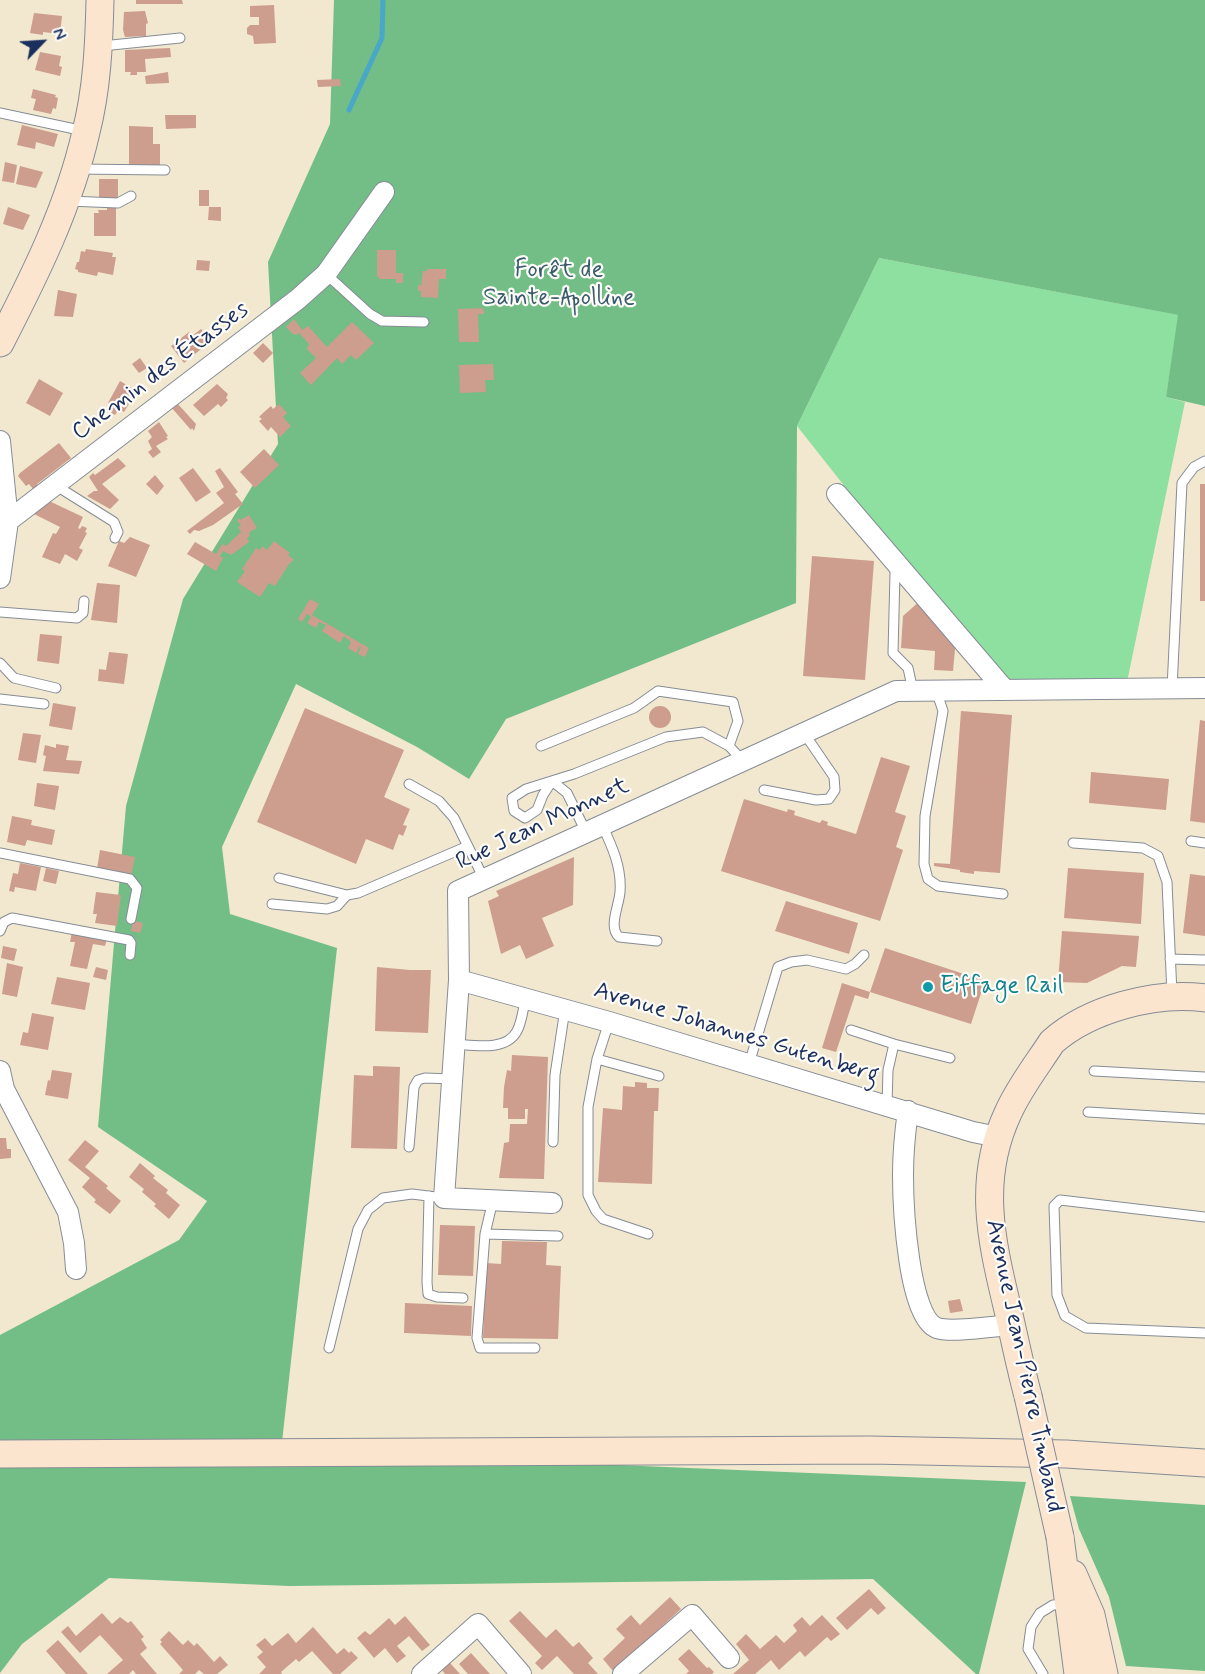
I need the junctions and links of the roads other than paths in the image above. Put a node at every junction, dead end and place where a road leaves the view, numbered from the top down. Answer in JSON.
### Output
{"nodes":[{"id":1,"x":100,"y":0,"type":"edge"},
{"id":2,"x":180,"y":38,"type":"dead end"},
{"id":3,"x":99,"y":46,"type":"junction"},
{"id":4,"x":0,"y":113,"type":"edge"},
{"id":5,"x":87,"y":131,"type":"junction"},
{"id":6,"x":76,"y":169,"type":"junction"},
{"id":7,"x":165,"y":170,"type":"dead end"},
{"id":8,"x":384,"y":192,"type":"dead end"},
{"id":9,"x":131,"y":196,"type":"dead end"},
{"id":10,"x":65,"y":201,"type":"junction"},
{"id":11,"x":326,"y":274,"type":"junction"},
{"id":12,"x":424,"y":322,"type":"dead end"},
{"id":13,"x":0,"y":343,"type":"edge"},
{"id":14,"x":0,"y":441,"type":"edge"},
{"id":15,"x":1205,"y":460,"type":"edge"},
{"id":16,"x":55,"y":485,"type":"junction"},
{"id":17,"x":837,"y":494,"type":"dead end"},
{"id":18,"x":8,"y":521,"type":"junction"},
{"id":19,"x":115,"y":538,"type":"dead end"},
{"id":20,"x":895,"y":573,"type":"dead end"},
{"id":21,"x":0,"y":578,"type":"edge"},
{"id":22,"x":84,"y":601,"type":"dead end"},
{"id":23,"x":0,"y":612,"type":"edge"},
{"id":24,"x":0,"y":663,"type":"edge"},
{"id":25,"x":56,"y":688,"type":"dead end"},
{"id":26,"x":1172,"y":688,"type":"junction"},
{"id":27,"x":1205,"y":688,"type":"edge"},
{"id":28,"x":1004,"y":689,"type":"junction"},
{"id":29,"x":936,"y":690,"type":"junction"},
{"id":30,"x":913,"y":691,"type":"junction"},
{"id":31,"x":0,"y":699,"type":"edge"},
{"id":32,"x":44,"y":704,"type":"dead end"},
{"id":33,"x":804,"y":733,"type":"junction"},
{"id":34,"x":541,"y":746,"type":"dead end"},
{"id":35,"x":729,"y":746,"type":"junction"},
{"id":36,"x":743,"y":761,"type":"junction"},
{"id":37,"x":552,"y":781,"type":"junction"},
{"id":38,"x":409,"y":784,"type":"dead end"},
{"id":39,"x":764,"y":790,"type":"dead end"},
{"id":40,"x":594,"y":829,"type":"junction"},
{"id":41,"x":1191,"y":842,"type":"dead end"},
{"id":42,"x":1073,"y":843,"type":"dead end"},
{"id":43,"x":1205,"y":843,"type":"edge"},
{"id":44,"x":468,"y":846,"type":"junction"},
{"id":45,"x":0,"y":853,"type":"edge"},
{"id":46,"x":279,"y":878,"type":"dead end"},
{"id":47,"x":484,"y":879,"type":"junction"},
{"id":48,"x":1003,"y":894,"type":"dead end"},
{"id":49,"x":347,"y":895,"type":"junction"},
{"id":50,"x":272,"y":904,"type":"dead end"},
{"id":51,"x":131,"y":920,"type":"dead end"},
{"id":52,"x":0,"y":931,"type":"edge"},
{"id":53,"x":657,"y":941,"type":"dead end"},
{"id":54,"x":130,"y":955,"type":"dead end"},
{"id":55,"x":864,"y":955,"type":"dead end"},
{"id":56,"x":1170,"y":959,"type":"junction"},
{"id":57,"x":1205,"y":960,"type":"edge"},
{"id":58,"x":459,"y":980,"type":"junction"},
{"id":59,"x":1172,"y":996,"type":"junction"},
{"id":60,"x":526,"y":998,"type":"junction"},
{"id":61,"x":1205,"y":998,"type":"edge"},
{"id":62,"x":565,"y":1009,"type":"junction"},
{"id":63,"x":609,"y":1022,"type":"junction"},
{"id":64,"x":851,"y":1030,"type":"dead end"},
{"id":65,"x":454,"y":1044,"type":"junction"},
{"id":66,"x":894,"y":1044,"type":"junction"},
{"id":67,"x":950,"y":1058,"type":"dead end"},
{"id":68,"x":597,"y":1059,"type":"junction"},
{"id":69,"x":749,"y":1064,"type":"junction"},
{"id":70,"x":0,"y":1071,"type":"edge"},
{"id":71,"x":1094,"y":1071,"type":"dead end"},
{"id":72,"x":659,"y":1076,"type":"dead end"},
{"id":73,"x":1205,"y":1077,"type":"edge"},
{"id":74,"x":452,"y":1079,"type":"junction"},
{"id":75,"x":887,"y":1105,"type":"junction"},
{"id":76,"x":908,"y":1111,"type":"junction"},
{"id":77,"x":1088,"y":1112,"type":"dead end"},
{"id":78,"x":1205,"y":1119,"type":"edge"},
{"id":79,"x":998,"y":1137,"type":"junction"},
{"id":80,"x":554,"y":1142,"type":"dead end"},
{"id":81,"x":409,"y":1147,"type":"dead end"},
{"id":82,"x":436,"y":1197,"type":"junction"},
{"id":83,"x":493,"y":1200,"type":"junction"},
{"id":84,"x":552,"y":1203,"type":"dead end"},
{"id":85,"x":1205,"y":1217,"type":"edge"},
{"id":86,"x":485,"y":1234,"type":"junction"},
{"id":87,"x":648,"y":1234,"type":"dead end"},
{"id":88,"x":558,"y":1236,"type":"dead end"},
{"id":89,"x":76,"y":1269,"type":"dead end"},
{"id":90,"x":463,"y":1298,"type":"dead end"},
{"id":91,"x":1011,"y":1325,"type":"junction"},
{"id":92,"x":1205,"y":1333,"type":"edge"},
{"id":93,"x":329,"y":1348,"type":"dead end"},
{"id":94,"x":535,"y":1348,"type":"dead end"},
{"id":95,"x":0,"y":1454,"type":"edge"},
{"id":96,"x":1205,"y":1463,"type":"edge"},
{"id":97,"x":1079,"y":1610,"type":"junction"},
{"id":98,"x":729,"y":1658,"type":"dead end"},
{"id":99,"x":422,"y":1674,"type":"edge"},
{"id":100,"x":520,"y":1674,"type":"edge"},
{"id":101,"x":623,"y":1674,"type":"edge"},
{"id":102,"x":1042,"y":1674,"type":"edge"},
{"id":103,"x":1078,"y":1674,"type":"edge"},
{"id":104,"x":1104,"y":1674,"type":"edge"}],
"edges":[{"from":1,"to":3,"type":"main road"},
{"from":2,"to":3,"type":"lane"},
{"from":3,"to":5,"type":"main road"},
{"from":4,"to":5,"type":"lane"},
{"from":5,"to":6,"type":"main road"},
{"from":6,"to":7,"type":"lane"},
{"from":6,"to":10,"type":"main road"},
{"from":8,"to":11,"type":"street","name":"Chemin des Étasses"},
{"from":9,"to":10,"type":"lane"},
{"from":10,"to":13,"type":"main road"},
{"from":11,"to":12,"type":"lane"},
{"from":11,"to":16,"type":"street","name":"Chemin des Étasses"},
{"from":14,"to":18,"type":"street"},
{"from":15,"to":26,"type":"lane"},
{"from":16,"to":18,"type":"street","name":"Chemin des Étasses"},
{"from":16,"to":19,"type":"lane"},
{"from":17,"to":28,"type":"street"},
{"from":18,"to":21,"type":"street"},
{"from":20,"to":30,"type":"lane"},
{"from":22,"to":23,"type":"lane"},
{"from":24,"to":25,"type":"lane"},
{"from":26,"to":27,"type":"street","name":"Rue Jean Monnet"},
{"from":26,"to":28,"type":"street","name":"Rue Jean Monnet"},
{"from":28,"to":29,"type":"street","name":"Rue Jean Monnet"},
{"from":29,"to":30,"type":"street","name":"Rue Jean Monnet"},
{"from":29,"to":48,"type":"lane"},
{"from":30,"to":33,"type":"street","name":"Rue Jean Monnet"},
{"from":31,"to":32,"type":"lane"},
{"from":33,"to":36,"type":"street","name":"Rue Jean Monnet"},
{"from":33,"to":39,"type":"lane"},
{"from":34,"to":35,"type":"lane"},
{"from":35,"to":36,"type":"lane"},
{"from":35,"to":37,"type":"lane"},
{"from":36,"to":40,"type":"street","name":"Rue Jean Monnet"},
{"from":37,"to":37,"type":"lane"},
{"from":37,"to":40,"type":"lane"},
{"from":38,"to":44,"type":"lane"},
{"from":40,"to":47,"type":"street","name":"Rue Jean Monnet"},
{"from":40,"to":53,"type":"lane"},
{"from":41,"to":43,"type":"lane"},
{"from":42,"to":56,"type":"lane"},
{"from":44,"to":47,"type":"lane"},
{"from":44,"to":49,"type":"lane"},
{"from":45,"to":51,"type":"lane"},
{"from":46,"to":49,"type":"lane"},
{"from":47,"to":58,"type":"street","name":"Rue Jean Monnet"},
{"from":49,"to":50,"type":"lane"},
{"from":52,"to":54,"type":"lane"},
{"from":55,"to":69,"type":"lane"},
{"from":56,"to":57,"type":"lane"},
{"from":56,"to":59,"type":"lane"},
{"from":58,"to":60,"type":"street","name":"Avenue Johannes Gutenberg"},
{"from":58,"to":65,"type":"street","name":"Rue Jean Monnet"},
{"from":59,"to":61,"type":"main road","name":"Avenue Jean-Pierre Timbaud"},
{"from":59,"to":79,"type":"main road","name":"Avenue Jean-Pierre Timbaud"},
{"from":60,"to":62,"type":"street","name":"Avenue Johannes Gutenberg"},
{"from":60,"to":65,"type":"lane"},
{"from":62,"to":63,"type":"street","name":"Avenue Johannes Gutenberg"},
{"from":62,"to":80,"type":"lane"},
{"from":63,"to":68,"type":"lane"},
{"from":63,"to":69,"type":"street","name":"Avenue Johannes Gutenberg"},
{"from":64,"to":66,"type":"lane"},
{"from":65,"to":74,"type":"street","name":"Rue Jean Monnet"},
{"from":66,"to":67,"type":"lane"},
{"from":66,"to":75,"type":"lane"},
{"from":68,"to":72,"type":"lane"},
{"from":68,"to":87,"type":"lane"},
{"from":69,"to":75,"type":"street","name":"Avenue Johannes Gutenberg"},
{"from":70,"to":89,"type":"street"},
{"from":71,"to":73,"type":"lane"},
{"from":74,"to":81,"type":"lane"},
{"from":74,"to":82,"type":"street","name":"Rue Jean Monnet"},
{"from":75,"to":76,"type":"street","name":"Avenue Johannes Gutenberg"},
{"from":76,"to":79,"type":"street","name":"Avenue Johannes Gutenberg"},
{"from":76,"to":91,"type":"street"},
{"from":77,"to":78,"type":"lane"},
{"from":79,"to":91,"type":"main road","name":"Avenue Jean-Pierre Timbaud"},
{"from":82,"to":83,"type":"street"},
{"from":82,"to":90,"type":"lane"},
{"from":82,"to":93,"type":"lane"},
{"from":83,"to":84,"type":"street"},
{"from":83,"to":86,"type":"lane"},
{"from":85,"to":92,"type":"lane"},
{"from":86,"to":88,"type":"lane"},
{"from":86,"to":94,"type":"lane"},
{"from":91,"to":97,"type":"main road","name":"Avenue Jean-Pierre Timbaud","bridge":true},
{"from":95,"to":96,"type":"main road"},
{"from":97,"to":102,"type":"lane"},
{"from":97,"to":103,"type":"main road","name":"Avenue Jean-Pierre Timbaud"},
{"from":97,"to":104,"type":"main road","name":"Avenue Jean-Pierre Timbaud"},
{"from":98,"to":101,"type":"street"},
{"from":99,"to":100,"type":"street"}]}
